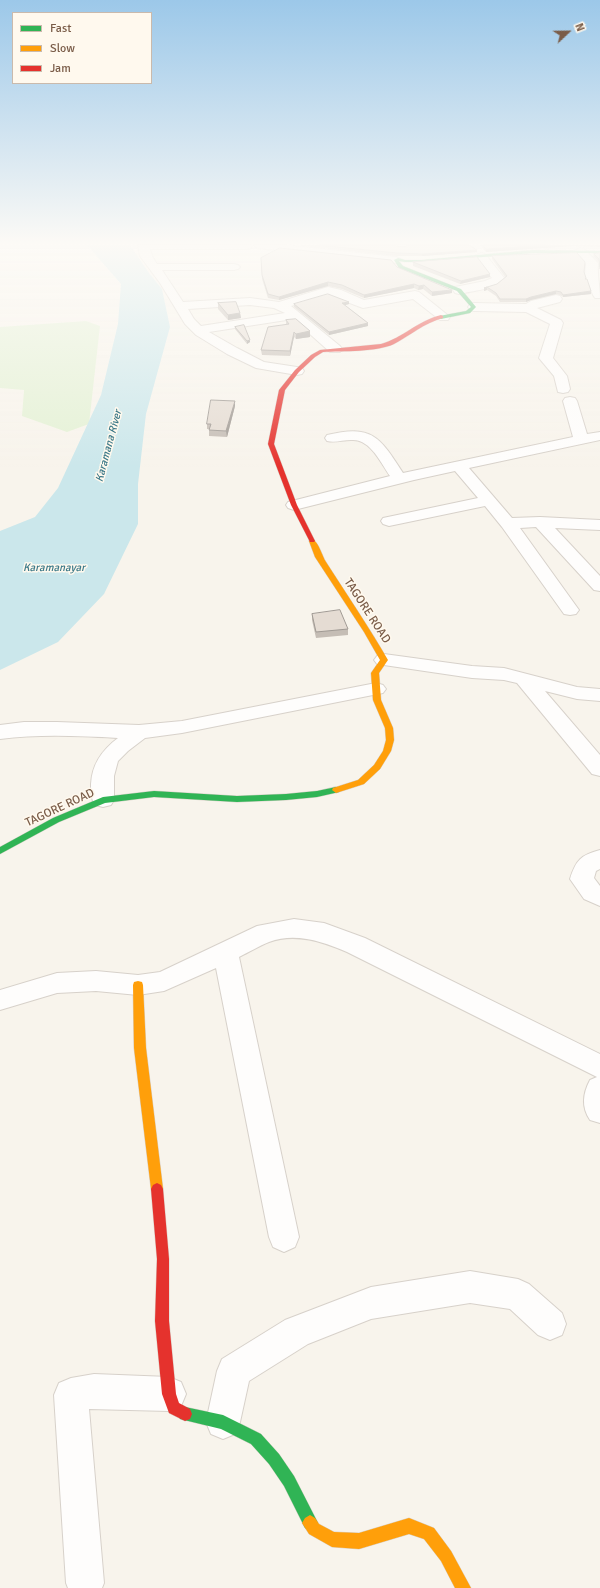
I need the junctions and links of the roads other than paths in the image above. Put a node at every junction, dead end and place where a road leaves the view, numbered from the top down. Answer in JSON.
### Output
{"nodes":[{"id":1,"x":188,"y":319,"type":"edge"},
{"id":2,"x":274,"y":319,"type":"edge"},
{"id":3,"x":300,"y":319,"type":"edge"},
{"id":4,"x":433,"y":319,"type":"edge"},
{"id":5,"x":551,"y":319,"type":"edge"},
{"id":6,"x":198,"y":330,"type":"junction"},
{"id":7,"x":335,"y":349,"type":"junction"},
{"id":8,"x":297,"y":371,"type":"junction"},
{"id":9,"x":600,"y":436,"type":"edge"},
{"id":10,"x":332,"y":438,"type":"dead end"},
{"id":11,"x":581,"y":440,"type":"junction"},
{"id":12,"x":459,"y":466,"type":"junction"},
{"id":13,"x":399,"y":478,"type":"junction"},
{"id":14,"x":487,"y":501,"type":"junction"},
{"id":15,"x":294,"y":505,"type":"junction"},
{"id":16,"x":389,"y":521,"type":"dead end"},
{"id":17,"x":540,"y":522,"type":"junction"},
{"id":18,"x":508,"y":523,"type":"junction"},
{"id":19,"x":600,"y":525,"type":"edge"},
{"id":20,"x":600,"y":586,"type":"edge"},
{"id":21,"x":570,"y":610,"type":"dead end"},
{"id":22,"x":384,"y":660,"type":"junction"},
{"id":23,"x":524,"y":678,"type":"junction"},
{"id":24,"x":376,"y":689,"type":"junction"},
{"id":25,"x":600,"y":695,"type":"edge"},
{"id":26,"x":0,"y":732,"type":"edge"},
{"id":27,"x":139,"y":732,"type":"junction"},
{"id":28,"x":600,"y":769,"type":"edge"},
{"id":29,"x":103,"y":800,"type":"junction"},
{"id":30,"x":0,"y":851,"type":"edge"},
{"id":31,"x":600,"y":858,"type":"edge"},
{"id":32,"x":600,"y":897,"type":"edge"},
{"id":33,"x":225,"y":952,"type":"junction"},
{"id":34,"x":138,"y":985,"type":"junction"},
{"id":35,"x":0,"y":1000,"type":"edge"},
{"id":36,"x":600,"y":1067,"type":"edge"},
{"id":37,"x":600,"y":1088,"type":"edge"},
{"id":38,"x":600,"y":1111,"type":"edge"},
{"id":39,"x":284,"y":1236,"type":"dead end"},
{"id":40,"x":550,"y":1324,"type":"dead end"},
{"id":41,"x":169,"y":1394,"type":"junction"},
{"id":42,"x":223,"y":1422,"type":"junction"},
{"id":43,"x":85,"y":1583,"type":"dead end"},
{"id":44,"x":463,"y":1588,"type":"edge"}],
"edges":[{"from":1,"to":6,"type":"street"},
{"from":2,"to":6,"type":"street"},
{"from":3,"to":7,"type":"street"},
{"from":4,"to":7,"type":"street","name":"TAGORE ROAD"},
{"from":5,"to":11,"type":"street"},
{"from":6,"to":8,"type":"street"},
{"from":7,"to":8,"type":"street","name":"TAGORE ROAD"},
{"from":8,"to":15,"type":"street","name":"TAGORE ROAD"},
{"from":9,"to":11,"type":"street"},
{"from":10,"to":13,"type":"street"},
{"from":11,"to":12,"type":"street"},
{"from":12,"to":13,"type":"street"},
{"from":12,"to":14,"type":"street"},
{"from":13,"to":15,"type":"street"},
{"from":14,"to":16,"type":"street"},
{"from":14,"to":18,"type":"street"},
{"from":15,"to":22,"type":"street","name":"TAGORE ROAD"},
{"from":17,"to":18,"type":"street"},
{"from":17,"to":19,"type":"street"},
{"from":17,"to":20,"type":"street"},
{"from":18,"to":21,"type":"street"},
{"from":22,"to":23,"type":"street"},
{"from":22,"to":24,"type":"street","name":"TAGORE ROAD"},
{"from":23,"to":25,"type":"street"},
{"from":23,"to":28,"type":"street"},
{"from":24,"to":27,"type":"street"},
{"from":24,"to":29,"type":"street","name":"TAGORE ROAD"},
{"from":26,"to":27,"type":"street"},
{"from":27,"to":29,"type":"street"},
{"from":29,"to":30,"type":"street","name":"TAGORE ROAD"},
{"from":31,"to":32,"type":"street"},
{"from":33,"to":34,"type":"street"},
{"from":33,"to":36,"type":"street"},
{"from":33,"to":39,"type":"street"},
{"from":34,"to":35,"type":"street"},
{"from":34,"to":41,"type":"street"},
{"from":37,"to":38,"type":"street"},
{"from":40,"to":42,"type":"street"},
{"from":41,"to":42,"type":"street"},
{"from":41,"to":43,"type":"street"},
{"from":42,"to":44,"type":"street"}]}
